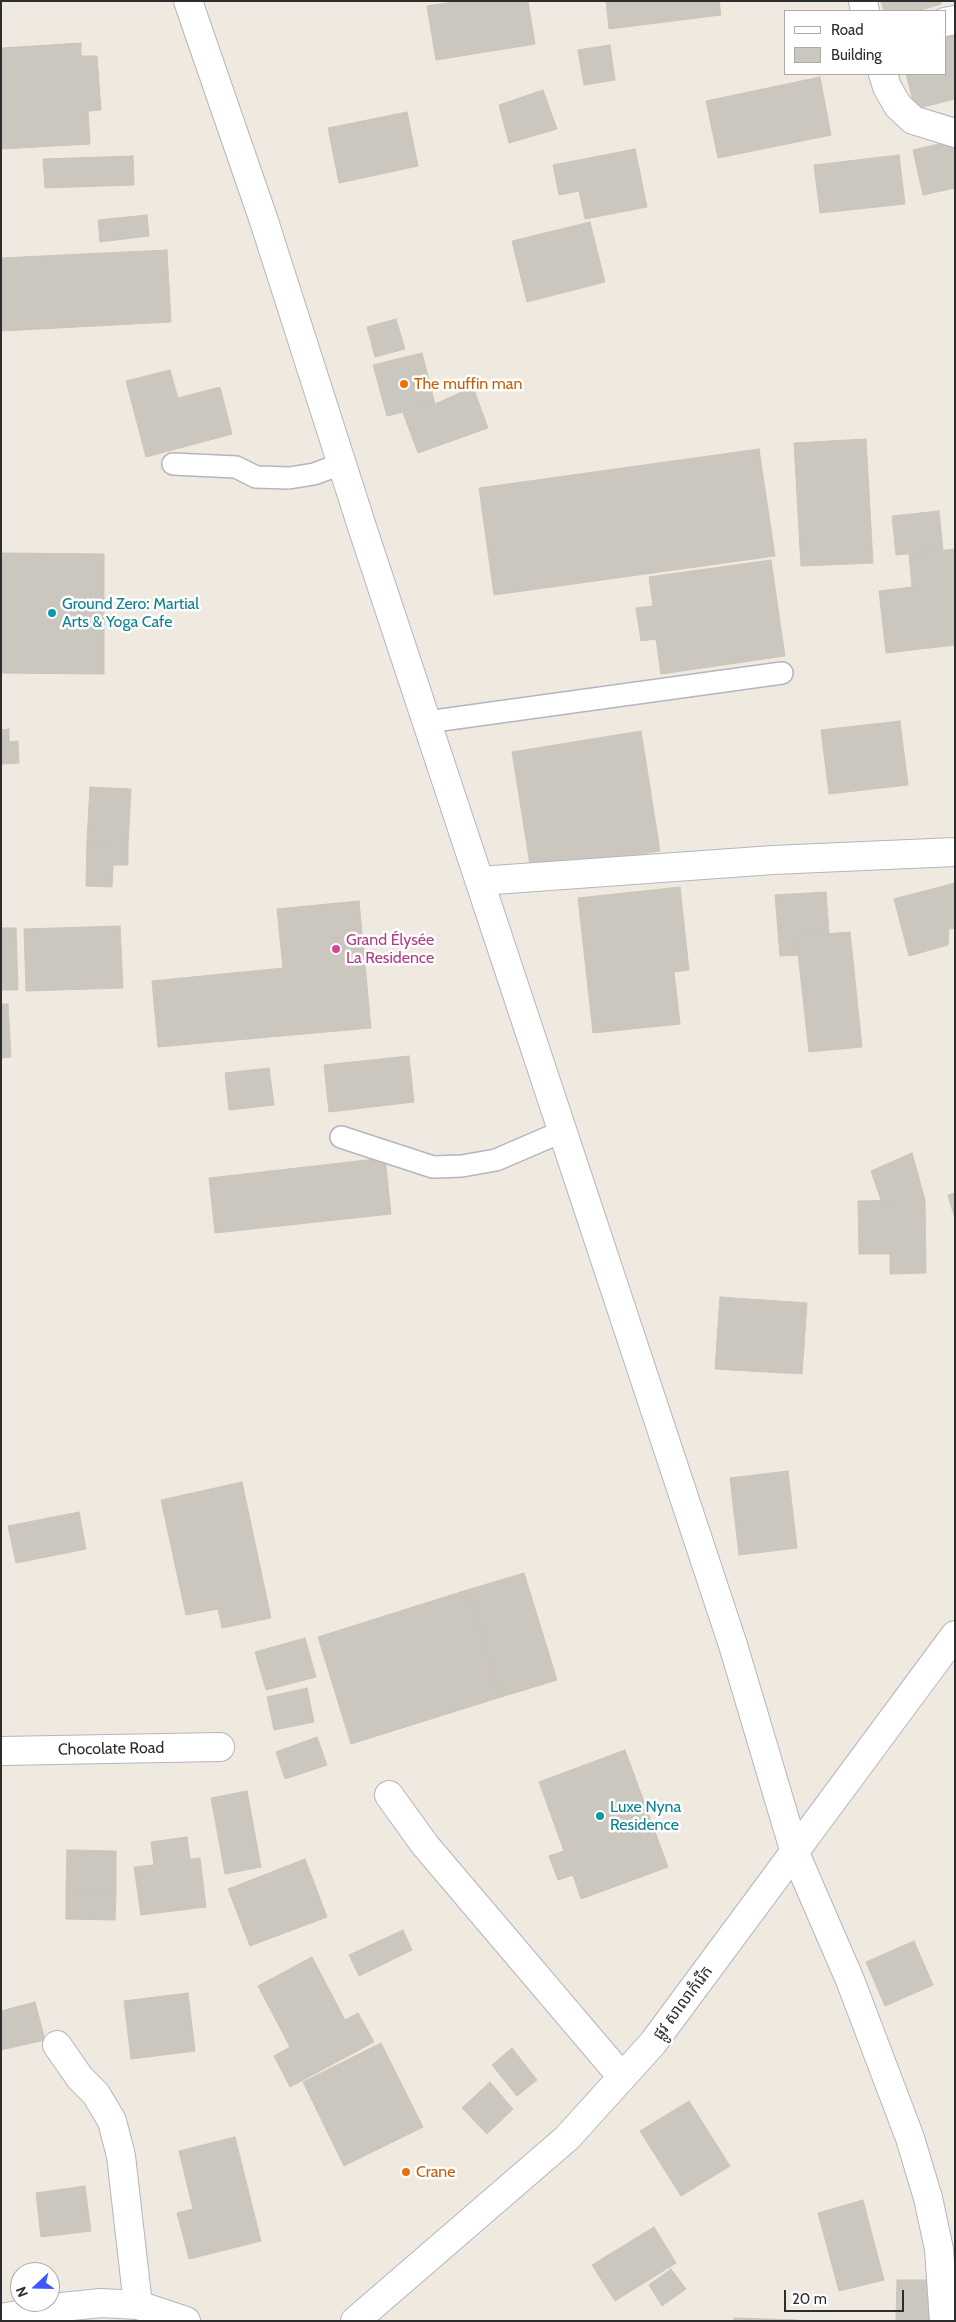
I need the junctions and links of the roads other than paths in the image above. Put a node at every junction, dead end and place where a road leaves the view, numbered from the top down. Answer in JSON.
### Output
{"nodes":[{"id":1,"x":188,"y":1,"type":"edge"},
{"id":2,"x":883,"y":75,"type":"edge"},
{"id":3,"x":955,"y":133,"type":"edge"},
{"id":4,"x":173,"y":464,"type":"dead end"},
{"id":5,"x":341,"y":464,"type":"junction"},
{"id":6,"x":782,"y":673,"type":"dead end"},
{"id":7,"x":427,"y":722,"type":"junction"},
{"id":8,"x":955,"y":852,"type":"edge"},
{"id":9,"x":480,"y":881,"type":"junction"},
{"id":10,"x":561,"y":1132,"type":"junction"},
{"id":11,"x":340,"y":1137,"type":"dead end"},
{"id":12,"x":955,"y":1634,"type":"edge"},
{"id":13,"x":220,"y":1747,"type":"dead end"},
{"id":14,"x":1,"y":1751,"type":"edge"},
{"id":15,"x":389,"y":1795,"type":"dead end"},
{"id":16,"x":795,"y":1853,"type":"junction"},
{"id":17,"x":57,"y":2045,"type":"dead end"},
{"id":18,"x":622,"y":2077,"type":"junction"},
{"id":19,"x":947,"y":2246,"type":"edge"},
{"id":20,"x":138,"y":2305,"type":"junction"},
{"id":21,"x":1,"y":2318,"type":"edge"},
{"id":22,"x":186,"y":2321,"type":"edge"},
{"id":23,"x":355,"y":2321,"type":"edge"},
{"id":24,"x":944,"y":2321,"type":"edge"}],
"edges":[{"from":1,"to":5,"type":"street"},
{"from":2,"to":3,"type":"street"},
{"from":4,"to":5,"type":"lane"},
{"from":5,"to":7,"type":"street"},
{"from":6,"to":7,"type":"lane"},
{"from":7,"to":9,"type":"street"},
{"from":8,"to":9,"type":"street"},
{"from":9,"to":10,"type":"street"},
{"from":10,"to":11,"type":"lane"},
{"from":10,"to":16,"type":"street"},
{"from":12,"to":16,"type":"street","name":"ផ្លូវ សាលាកំរើក"},
{"from":13,"to":14,"type":"street","name":"Chocolate Road"},
{"from":15,"to":18,"type":"street"},
{"from":16,"to":18,"type":"street","name":"ផ្លូវ សាលាកំរើក"},
{"from":16,"to":19,"type":"street"},
{"from":17,"to":20,"type":"street"},
{"from":18,"to":23,"type":"street","name":"ផ្លូវ សាលាកំរើក"},
{"from":19,"to":24,"type":"street"},
{"from":20,"to":21,"type":"street"},
{"from":20,"to":22,"type":"street"}]}
